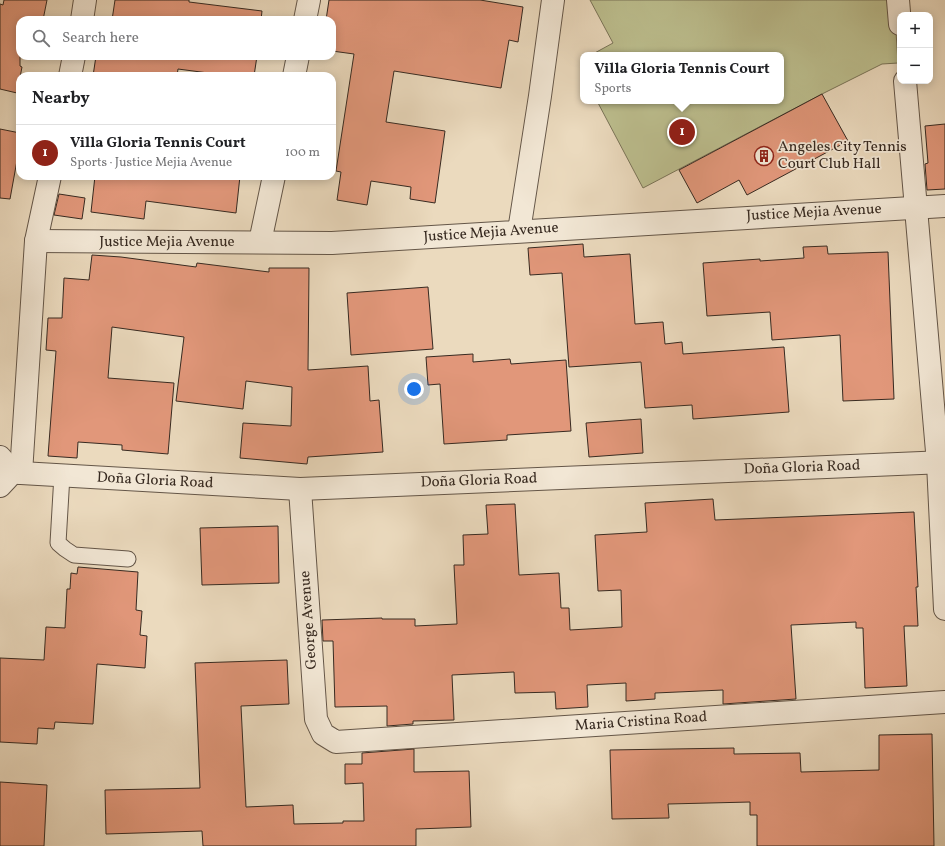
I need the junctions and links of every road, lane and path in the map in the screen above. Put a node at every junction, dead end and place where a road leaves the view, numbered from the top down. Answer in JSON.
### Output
{"nodes":[{"id":1,"x":85,"y":0,"type":"edge"},
{"id":2,"x":309,"y":0,"type":"edge"},
{"id":3,"x":553,"y":0,"type":"edge"},
{"id":4,"x":898,"y":0,"type":"edge"},
{"id":5,"x":899,"y":12,"type":"edge"},
{"id":6,"x":83,"y":16,"type":"edge"},
{"id":7,"x":306,"y":16,"type":"edge"},
{"id":8,"x":73,"y":60,"type":"edge"},
{"id":9,"x":297,"y":60,"type":"edge"},
{"id":10,"x":71,"y":72,"type":"edge"},
{"id":11,"x":295,"y":72,"type":"edge"},
{"id":12,"x":905,"y":84,"type":"edge"},
{"id":13,"x":49,"y":180,"type":"edge"},
{"id":14,"x":273,"y":180,"type":"edge"},
{"id":15,"x":945,"y":206,"type":"edge"},
{"id":16,"x":917,"y":207,"type":"junction"},
{"id":17,"x":519,"y":231,"type":"junction"},
{"id":18,"x":36,"y":241,"type":"junction"},
{"id":19,"x":260,"y":242,"type":"junction"},
{"id":20,"x":942,"y":462,"type":"edge"},
{"id":21,"x":8,"y":472,"type":"edge"},
{"id":22,"x":62,"y":475,"type":"junction"},
{"id":23,"x":300,"y":489,"type":"junction"},
{"id":24,"x":128,"y":559,"type":"dead end"},
{"id":25,"x":945,"y":609,"type":"edge"},
{"id":26,"x":945,"y":702,"type":"edge"},
{"id":27,"x":336,"y":742,"type":"joint"}],
"edges":[{"from":1,"to":6,"type":"street"},
{"from":2,"to":7,"type":"street"},
{"from":3,"to":17,"type":"street"},
{"from":4,"to":5,"type":"street"},
{"from":8,"to":10,"type":"street"},
{"from":9,"to":11,"type":"street"},
{"from":12,"to":16,"type":"street"},
{"from":13,"to":18,"type":"street"},
{"from":14,"to":19,"type":"street"},
{"from":15,"to":16,"type":"street","name":"Justice Mejia Avenue"},
{"from":16,"to":17,"type":"street","name":"Justice Mejia Avenue"},
{"from":16,"to":20,"type":"street"},
{"from":17,"to":19,"type":"street","name":"Justice Mejia Avenue"},
{"from":18,"to":19,"type":"street","name":"Justice Mejia Avenue"},
{"from":18,"to":21,"type":"street"},
{"from":20,"to":23,"type":"street","name":"Doña Gloria Road"},
{"from":20,"to":25,"type":"street"},
{"from":21,"to":22,"type":"street","name":"Doña Gloria Road"},
{"from":22,"to":23,"type":"street","name":"Doña Gloria Road"},
{"from":22,"to":24,"type":"lane"},
{"from":23,"to":27,"type":"street","name":"George Avenue"},
{"from":26,"to":27,"type":"street","name":"Maria Cristina Road"}]}
